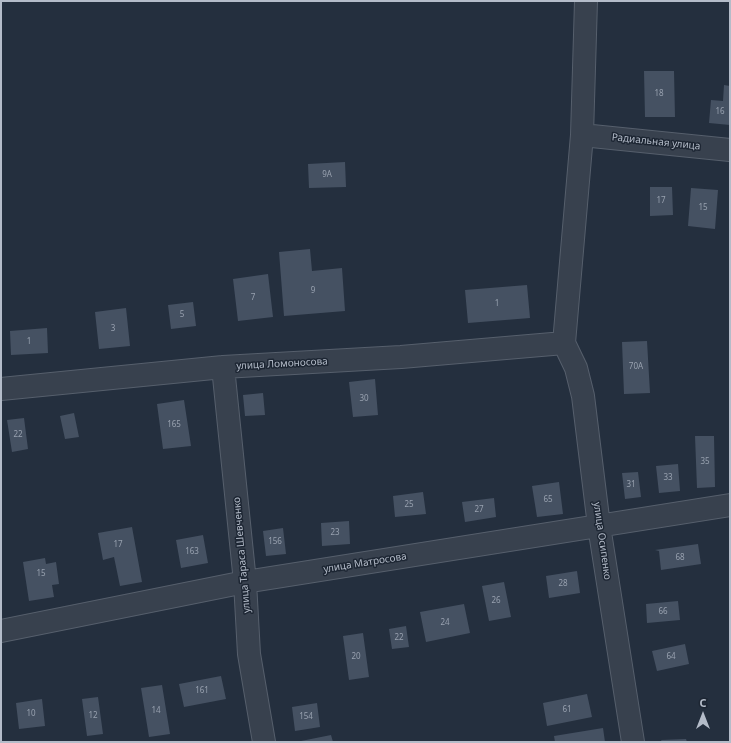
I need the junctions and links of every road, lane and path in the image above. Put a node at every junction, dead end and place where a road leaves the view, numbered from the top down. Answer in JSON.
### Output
{"nodes":[{"id":1,"x":586,"y":1,"type":"edge"},
{"id":2,"x":582,"y":135,"type":"junction"},
{"id":3,"x":730,"y":150,"type":"edge"},
{"id":4,"x":564,"y":342,"type":"junction"},
{"id":5,"x":223,"y":367,"type":"junction"},
{"id":6,"x":1,"y":389,"type":"edge"},
{"id":7,"x":730,"y":505,"type":"edge"},
{"id":8,"x":599,"y":526,"type":"junction"},
{"id":9,"x":245,"y":582,"type":"junction"},
{"id":10,"x":1,"y":632,"type":"edge"},
{"id":11,"x":264,"y":742,"type":"edge"},
{"id":12,"x":633,"y":742,"type":"edge"}],
"edges":[{"from":1,"to":2,"type":"street"},
{"from":2,"to":3,"type":"street","name":"Радиальная улица"},
{"from":2,"to":4,"type":"street"},
{"from":4,"to":5,"type":"street","name":"улица Ломоносова"},
{"from":4,"to":8,"type":"street","name":"улица Осипенко"},
{"from":5,"to":6,"type":"street","name":"улица Ломоносова"},
{"from":5,"to":9,"type":"street","name":"улица Тараса Шевченко"},
{"from":7,"to":8,"type":"street","name":"улица Матросова"},
{"from":8,"to":9,"type":"street","name":"улица Матросова"},
{"from":8,"to":12,"type":"street","name":"улица Осипенко"},
{"from":9,"to":10,"type":"street","name":"улица Матросова"},
{"from":9,"to":11,"type":"street","name":"улица Тараса Шевченко"}]}
